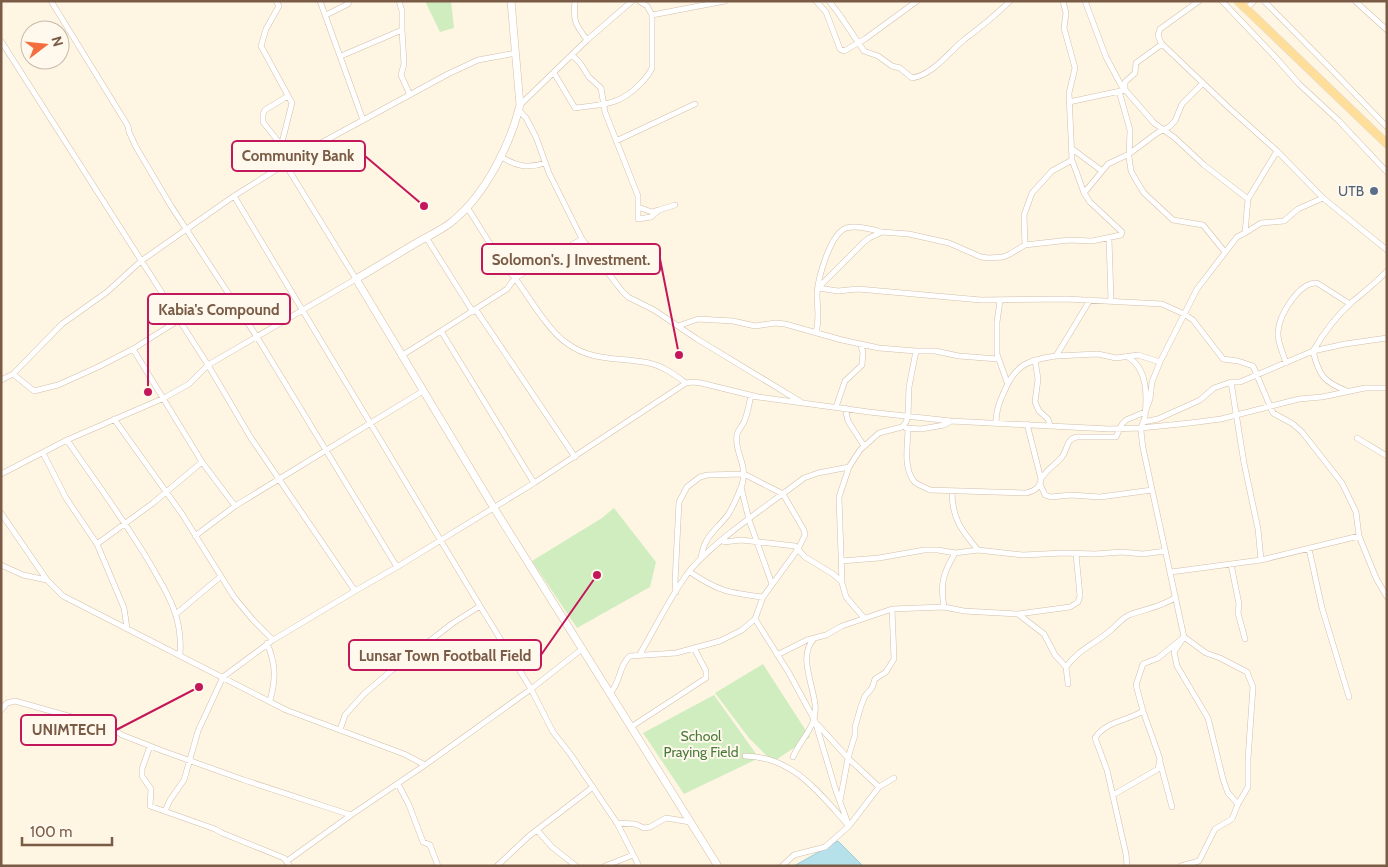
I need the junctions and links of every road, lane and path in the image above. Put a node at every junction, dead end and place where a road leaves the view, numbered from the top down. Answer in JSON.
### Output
{"nodes":[{"id":1,"x":51,"y":1,"type":"edge"},
{"id":2,"x":276,"y":1,"type":"edge"},
{"id":3,"x":320,"y":1,"type":"edge"},
{"id":4,"x":349,"y":1,"type":"edge"},
{"id":5,"x":399,"y":1,"type":"edge"},
{"id":6,"x":511,"y":1,"type":"edge"},
{"id":7,"x":576,"y":1,"type":"edge"},
{"id":8,"x":632,"y":1,"type":"edge"},
{"id":9,"x":639,"y":1,"type":"edge"},
{"id":10,"x":725,"y":1,"type":"edge"},
{"id":11,"x":816,"y":1,"type":"edge"},
{"id":12,"x":829,"y":1,"type":"edge"},
{"id":13,"x":917,"y":1,"type":"edge"},
{"id":14,"x":1010,"y":1,"type":"edge"},
{"id":15,"x":1063,"y":1,"type":"edge"},
{"id":16,"x":1085,"y":1,"type":"edge"},
{"id":17,"x":1199,"y":1,"type":"edge"},
{"id":18,"x":1222,"y":1,"type":"edge"},
{"id":19,"x":1238,"y":1,"type":"edge"},
{"id":20,"x":1254,"y":1,"type":"edge"},
{"id":21,"x":1264,"y":1,"type":"edge"},
{"id":22,"x":1355,"y":1,"type":"edge"},
{"id":23,"x":625,"y":4,"type":"edge"},
{"id":24,"x":823,"y":4,"type":"edge"},
{"id":25,"x":1246,"y":9,"type":"junction"},
{"id":26,"x":326,"y":15,"type":"junction"},
{"id":27,"x":652,"y":15,"type":"junction"},
{"id":28,"x":402,"y":30,"type":"junction"},
{"id":29,"x":1387,"y":30,"type":"edge"},
{"id":30,"x":587,"y":40,"type":"junction"},
{"id":31,"x":1,"y":41,"type":"edge"},
{"id":32,"x":858,"y":44,"type":"junction"},
{"id":33,"x":1162,"y":44,"type":"junction"},
{"id":34,"x":516,"y":53,"type":"junction"},
{"id":35,"x":572,"y":55,"type":"junction"},
{"id":36,"x":341,"y":56,"type":"junction"},
{"id":37,"x":554,"y":73,"type":"junction"},
{"id":38,"x":1203,"y":83,"type":"junction"},
{"id":39,"x":1122,"y":90,"type":"junction"},
{"id":40,"x":410,"y":95,"type":"junction"},
{"id":41,"x":288,"y":96,"type":"junction"},
{"id":42,"x":1069,"y":102,"type":"junction"},
{"id":43,"x":603,"y":104,"type":"junction"},
{"id":44,"x":695,"y":104,"type":"dead end"},
{"id":45,"x":519,"y":107,"type":"junction"},
{"id":46,"x":363,"y":120,"type":"junction"},
{"id":47,"x":1387,"y":127,"type":"edge"},
{"id":48,"x":1164,"y":130,"type":"junction"},
{"id":49,"x":616,"y":141,"type":"junction"},
{"id":50,"x":1387,"y":144,"type":"edge"},
{"id":51,"x":281,"y":145,"type":"junction"},
{"id":52,"x":1071,"y":148,"type":"junction"},
{"id":53,"x":1277,"y":151,"type":"junction"},
{"id":54,"x":1129,"y":154,"type":"junction"},
{"id":55,"x":500,"y":156,"type":"junction"},
{"id":56,"x":1072,"y":160,"type":"junction"},
{"id":57,"x":545,"y":163,"type":"junction"},
{"id":58,"x":285,"y":165,"type":"junction"},
{"id":59,"x":1102,"y":171,"type":"junction"},
{"id":60,"x":1387,"y":172,"type":"edge"},
{"id":61,"x":1084,"y":193,"type":"junction"},
{"id":62,"x":234,"y":196,"type":"junction"},
{"id":63,"x":1323,"y":198,"type":"junction"},
{"id":64,"x":1248,"y":199,"type":"junction"},
{"id":65,"x":675,"y":206,"type":"dead end"},
{"id":66,"x":468,"y":207,"type":"junction"},
{"id":67,"x":638,"y":207,"type":"junction"},
{"id":68,"x":659,"y":210,"type":"junction"},
{"id":69,"x":188,"y":228,"type":"junction"},
{"id":70,"x":882,"y":232,"type":"junction"},
{"id":71,"x":1245,"y":233,"type":"junction"},
{"id":72,"x":426,"y":237,"type":"junction"},
{"id":73,"x":582,"y":238,"type":"junction"},
{"id":74,"x":1109,"y":239,"type":"junction"},
{"id":75,"x":1025,"y":245,"type":"junction"},
{"id":76,"x":1387,"y":250,"type":"edge"},
{"id":77,"x":1225,"y":252,"type":"junction"},
{"id":78,"x":141,"y":261,"type":"junction"},
{"id":79,"x":1387,"y":271,"type":"edge"},
{"id":80,"x":515,"y":278,"type":"junction"},
{"id":81,"x":356,"y":279,"type":"junction"},
{"id":82,"x":818,"y":288,"type":"junction"},
{"id":83,"x":1090,"y":300,"type":"junction"},
{"id":84,"x":1111,"y":300,"type":"junction"},
{"id":85,"x":1000,"y":301,"type":"junction"},
{"id":86,"x":1350,"y":304,"type":"junction"},
{"id":87,"x":302,"y":310,"type":"junction"},
{"id":88,"x":475,"y":311,"type":"junction"},
{"id":89,"x":1184,"y":314,"type":"junction"},
{"id":90,"x":179,"y":320,"type":"junction"},
{"id":91,"x":678,"y":326,"type":"junction"},
{"id":92,"x":441,"y":331,"type":"junction"},
{"id":93,"x":816,"y":333,"type":"junction"},
{"id":94,"x":257,"y":337,"type":"junction"},
{"id":95,"x":1387,"y":338,"type":"edge"},
{"id":96,"x":860,"y":344,"type":"junction"},
{"id":97,"x":133,"y":349,"type":"junction"},
{"id":98,"x":916,"y":351,"type":"junction"},
{"id":99,"x":1313,"y":351,"type":"junction"},
{"id":100,"x":402,"y":356,"type":"junction"},
{"id":101,"x":1056,"y":356,"type":"junction"},
{"id":102,"x":1128,"y":356,"type":"junction"},
{"id":103,"x":998,"y":359,"type":"junction"},
{"id":104,"x":1035,"y":360,"type":"junction"},
{"id":105,"x":1160,"y":362,"type":"junction"},
{"id":106,"x":1286,"y":363,"type":"junction"},
{"id":107,"x":208,"y":365,"type":"junction"},
{"id":108,"x":13,"y":374,"type":"junction"},
{"id":109,"x":1258,"y":374,"type":"junction"},
{"id":110,"x":1,"y":380,"type":"edge"},
{"id":111,"x":1007,"y":382,"type":"junction"},
{"id":112,"x":1231,"y":382,"type":"junction"},
{"id":113,"x":686,"y":383,"type":"junction"},
{"id":114,"x":1387,"y":388,"type":"edge"},
{"id":115,"x":423,"y":391,"type":"junction"},
{"id":116,"x":1349,"y":391,"type":"junction"},
{"id":117,"x":751,"y":395,"type":"junction"},
{"id":118,"x":164,"y":398,"type":"junction"},
{"id":119,"x":804,"y":404,"type":"junction"},
{"id":120,"x":836,"y":407,"type":"junction"},
{"id":121,"x":1270,"y":407,"type":"junction"},
{"id":122,"x":845,"y":408,"type":"junction"},
{"id":123,"x":1144,"y":412,"type":"junction"},
{"id":124,"x":1236,"y":414,"type":"junction"},
{"id":125,"x":114,"y":419,"type":"junction"},
{"id":126,"x":952,"y":420,"type":"junction"},
{"id":127,"x":1143,"y":422,"type":"junction"},
{"id":128,"x":996,"y":423,"type":"junction"},
{"id":129,"x":371,"y":424,"type":"junction"},
{"id":130,"x":907,"y":424,"type":"junction"},
{"id":131,"x":1027,"y":424,"type":"junction"},
{"id":132,"x":1050,"y":425,"type":"junction"},
{"id":133,"x":1141,"y":428,"type":"junction"},
{"id":134,"x":1121,"y":429,"type":"junction"},
{"id":135,"x":1357,"y":438,"type":"dead end"},
{"id":136,"x":67,"y":440,"type":"junction"},
{"id":137,"x":864,"y":446,"type":"junction"},
{"id":138,"x":327,"y":451,"type":"junction"},
{"id":139,"x":43,"y":453,"type":"junction"},
{"id":140,"x":1387,"y":456,"type":"edge"},
{"id":141,"x":575,"y":457,"type":"junction"},
{"id":142,"x":202,"y":462,"type":"junction"},
{"id":143,"x":849,"y":467,"type":"junction"},
{"id":144,"x":1,"y":474,"type":"edge"},
{"id":145,"x":744,"y":474,"type":"junction"},
{"id":146,"x":279,"y":480,"type":"junction"},
{"id":147,"x":1040,"y":482,"type":"junction"},
{"id":148,"x":534,"y":483,"type":"junction"},
{"id":149,"x":741,"y":486,"type":"junction"},
{"id":150,"x":1152,"y":490,"type":"junction"},
{"id":151,"x":165,"y":492,"type":"junction"},
{"id":152,"x":952,"y":492,"type":"junction"},
{"id":153,"x":783,"y":494,"type":"junction"},
{"id":154,"x":235,"y":506,"type":"junction"},
{"id":155,"x":494,"y":508,"type":"junction"},
{"id":156,"x":1,"y":513,"type":"edge"},
{"id":157,"x":749,"y":520,"type":"junction"},
{"id":158,"x":125,"y":523,"type":"junction"},
{"id":159,"x":195,"y":536,"type":"junction"},
{"id":160,"x":1359,"y":536,"type":"junction"},
{"id":161,"x":441,"y":541,"type":"junction"},
{"id":162,"x":721,"y":542,"type":"junction"},
{"id":163,"x":757,"y":542,"type":"junction"},
{"id":164,"x":97,"y":544,"type":"junction"},
{"id":165,"x":798,"y":549,"type":"junction"},
{"id":166,"x":1309,"y":549,"type":"junction"},
{"id":167,"x":978,"y":550,"type":"junction"},
{"id":168,"x":1165,"y":550,"type":"junction"},
{"id":169,"x":955,"y":553,"type":"junction"},
{"id":170,"x":1076,"y":554,"type":"junction"},
{"id":171,"x":700,"y":560,"type":"junction"},
{"id":172,"x":1261,"y":560,"type":"junction"},
{"id":173,"x":841,"y":561,"type":"junction"},
{"id":174,"x":1231,"y":564,"type":"junction"},
{"id":175,"x":1,"y":565,"type":"edge"},
{"id":176,"x":397,"y":567,"type":"junction"},
{"id":177,"x":690,"y":572,"type":"junction"},
{"id":178,"x":1171,"y":572,"type":"junction"},
{"id":179,"x":220,"y":577,"type":"junction"},
{"id":180,"x":47,"y":580,"type":"junction"},
{"id":181,"x":842,"y":581,"type":"junction"},
{"id":182,"x":772,"y":584,"type":"junction"},
{"id":183,"x":354,"y":591,"type":"junction"},
{"id":184,"x":676,"y":592,"type":"junction"},
{"id":185,"x":1176,"y":596,"type":"junction"},
{"id":186,"x":763,"y":597,"type":"junction"},
{"id":187,"x":1387,"y":597,"type":"edge"},
{"id":188,"x":480,"y":606,"type":"junction"},
{"id":189,"x":944,"y":606,"type":"junction"},
{"id":190,"x":892,"y":609,"type":"junction"},
{"id":191,"x":176,"y":614,"type":"junction"},
{"id":192,"x":1018,"y":614,"type":"junction"},
{"id":193,"x":864,"y":618,"type":"junction"},
{"id":194,"x":755,"y":619,"type":"junction"},
{"id":195,"x":127,"y":628,"type":"junction"},
{"id":196,"x":1184,"y":637,"type":"junction"},
{"id":197,"x":814,"y":639,"type":"junction"},
{"id":198,"x":1245,"y":639,"type":"dead end"},
{"id":199,"x":273,"y":640,"type":"junction"},
{"id":200,"x":267,"y":643,"type":"junction"},
{"id":201,"x":694,"y":648,"type":"junction"},
{"id":202,"x":582,"y":649,"type":"junction"},
{"id":203,"x":640,"y":654,"type":"junction"},
{"id":204,"x":180,"y":655,"type":"junction"},
{"id":205,"x":777,"y":655,"type":"junction"},
{"id":206,"x":1066,"y":667,"type":"junction"},
{"id":207,"x":223,"y":677,"type":"junction"},
{"id":208,"x":1068,"y":684,"type":"dead end"},
{"id":209,"x":531,"y":688,"type":"junction"},
{"id":210,"x":610,"y":693,"type":"junction"},
{"id":211,"x":1349,"y":696,"type":"dead end"},
{"id":212,"x":270,"y":701,"type":"junction"},
{"id":213,"x":1,"y":710,"type":"edge"},
{"id":214,"x":1143,"y":711,"type":"junction"},
{"id":215,"x":814,"y":720,"type":"junction"},
{"id":216,"x":631,"y":727,"type":"junction"},
{"id":217,"x":340,"y":730,"type":"junction"},
{"id":218,"x":150,"y":746,"type":"junction"},
{"id":219,"x":745,"y":756,"type":"dead end"},
{"id":220,"x":793,"y":757,"type":"dead end"},
{"id":221,"x":848,"y":758,"type":"junction"},
{"id":222,"x":1160,"y":759,"type":"junction"},
{"id":223,"x":190,"y":760,"type":"junction"},
{"id":224,"x":425,"y":764,"type":"junction"},
{"id":225,"x":894,"y":778,"type":"dead end"},
{"id":226,"x":398,"y":784,"type":"junction"},
{"id":227,"x":593,"y":787,"type":"junction"},
{"id":228,"x":879,"y":787,"type":"junction"},
{"id":229,"x":1112,"y":796,"type":"junction"},
{"id":230,"x":840,"y":801,"type":"junction"},
{"id":231,"x":1238,"y":804,"type":"junction"},
{"id":232,"x":1172,"y":807,"type":"dead end"},
{"id":233,"x":165,"y":811,"type":"junction"},
{"id":234,"x":351,"y":815,"type":"junction"},
{"id":235,"x":690,"y":822,"type":"junction"},
{"id":236,"x":616,"y":823,"type":"junction"},
{"id":237,"x":850,"y":826,"type":"junction"},
{"id":238,"x":537,"y":830,"type":"junction"},
{"id":239,"x":633,"y":856,"type":"junction"},
{"id":240,"x":289,"y":864,"type":"edge"},
{"id":241,"x":438,"y":866,"type":"edge"},
{"id":242,"x":497,"y":866,"type":"edge"},
{"id":243,"x":576,"y":866,"type":"edge"},
{"id":244,"x":605,"y":866,"type":"edge"},
{"id":245,"x":639,"y":866,"type":"edge"},
{"id":246,"x":718,"y":866,"type":"edge"},
{"id":247,"x":782,"y":866,"type":"edge"},
{"id":248,"x":1127,"y":866,"type":"edge"},
{"id":249,"x":1182,"y":866,"type":"edge"}],
"edges":[{"from":1,"to":69,"type":"street"},
{"from":2,"to":41,"type":"street"},
{"from":3,"to":26,"type":"street"},
{"from":4,"to":26,"type":"street"},
{"from":5,"to":28,"type":"street"},
{"from":6,"to":34,"type":"street"},
{"from":7,"to":30,"type":"street"},
{"from":8,"to":23,"type":"street"},
{"from":9,"to":27,"type":"street"},
{"from":10,"to":27,"type":"street"},
{"from":11,"to":24,"type":"street"},
{"from":12,"to":32,"type":"street"},
{"from":13,"to":32,"type":"street"},
{"from":14,"to":32,"type":"street"},
{"from":15,"to":42,"type":"street"},
{"from":16,"to":39,"type":"street"},
{"from":17,"to":33,"type":"street"},
{"from":18,"to":60,"type":"street"},
{"from":19,"to":25,"type":"main road"},
{"from":20,"to":25,"type":"street"},
{"from":21,"to":47,"type":"street"},
{"from":22,"to":29,"type":"street"},
{"from":23,"to":30,"type":"street"},
{"from":24,"to":32,"type":"street"},
{"from":25,"to":50,"type":"main road"},
{"from":26,"to":36,"type":"street"},
{"from":27,"to":43,"type":"street"},
{"from":28,"to":36,"type":"street"},
{"from":28,"to":40,"type":"street"},
{"from":30,"to":35,"type":"street"},
{"from":31,"to":78,"type":"street"},
{"from":33,"to":38,"type":"street"},
{"from":33,"to":39,"type":"street"},
{"from":34,"to":40,"type":"street"},
{"from":34,"to":45,"type":"street"},
{"from":35,"to":37,"type":"street"},
{"from":35,"to":43,"type":"street"},
{"from":36,"to":46,"type":"street"},
{"from":37,"to":43,"type":"street"},
{"from":37,"to":45,"type":"street"},
{"from":38,"to":48,"type":"street"},
{"from":38,"to":53,"type":"street"},
{"from":39,"to":42,"type":"street"},
{"from":39,"to":48,"type":"street"},
{"from":39,"to":54,"type":"street"},
{"from":40,"to":46,"type":"street"},
{"from":41,"to":51,"type":"street"},
{"from":41,"to":51,"type":"street"},
{"from":42,"to":52,"type":"street"},
{"from":43,"to":49,"type":"street"},
{"from":44,"to":49,"type":"street"},
{"from":45,"to":55,"type":"street"},
{"from":45,"to":57,"type":"street"},
{"from":46,"to":58,"type":"street"},
{"from":48,"to":54,"type":"street"},
{"from":48,"to":64,"type":"street"},
{"from":49,"to":67,"type":"street"},
{"from":51,"to":58,"type":"street"},
{"from":52,"to":56,"type":"street"},
{"from":52,"to":59,"type":"street"},
{"from":53,"to":63,"type":"street"},
{"from":53,"to":64,"type":"street"},
{"from":54,"to":59,"type":"street"},
{"from":54,"to":77,"type":"street"},
{"from":55,"to":57,"type":"street"},
{"from":55,"to":66,"type":"street"},
{"from":56,"to":61,"type":"street"},
{"from":56,"to":75,"type":"street"},
{"from":57,"to":73,"type":"street"},
{"from":58,"to":62,"type":"street"},
{"from":58,"to":81,"type":"street"},
{"from":59,"to":61,"type":"street"},
{"from":61,"to":74,"type":"street"},
{"from":62,"to":69,"type":"street"},
{"from":62,"to":87,"type":"street"},
{"from":63,"to":71,"type":"street"},
{"from":63,"to":76,"type":"street"},
{"from":64,"to":71,"type":"street"},
{"from":65,"to":68,"type":"street"},
{"from":66,"to":72,"type":"street"},
{"from":66,"to":80,"type":"street"},
{"from":67,"to":68,"type":"street"},
{"from":67,"to":68,"type":"street"},
{"from":69,"to":78,"type":"street"},
{"from":69,"to":94,"type":"street"},
{"from":70,"to":75,"type":"street"},
{"from":70,"to":82,"type":"street"},
{"from":70,"to":82,"type":"street"},
{"from":71,"to":77,"type":"street"},
{"from":72,"to":81,"type":"street"},
{"from":72,"to":88,"type":"street"},
{"from":73,"to":80,"type":"street"},
{"from":73,"to":91,"type":"street"},
{"from":74,"to":75,"type":"street"},
{"from":74,"to":84,"type":"street"},
{"from":77,"to":89,"type":"street"},
{"from":78,"to":90,"type":"street"},
{"from":78,"to":108,"type":"street"},
{"from":79,"to":86,"type":"street"},
{"from":80,"to":88,"type":"street"},
{"from":80,"to":113,"type":"street"},
{"from":81,"to":87,"type":"street"},
{"from":81,"to":100,"type":"street"},
{"from":82,"to":85,"type":"street"},
{"from":82,"to":93,"type":"street"},
{"from":83,"to":84,"type":"street"},
{"from":83,"to":85,"type":"street"},
{"from":83,"to":101,"type":"street"},
{"from":84,"to":89,"type":"street"},
{"from":85,"to":103,"type":"street"},
{"from":86,"to":99,"type":"street"},
{"from":86,"to":106,"type":"street"},
{"from":87,"to":94,"type":"street"},
{"from":87,"to":129,"type":"street"},
{"from":88,"to":92,"type":"street"},
{"from":88,"to":141,"type":"street"},
{"from":89,"to":105,"type":"street"},
{"from":89,"to":109,"type":"street"},
{"from":90,"to":97,"type":"street"},
{"from":90,"to":107,"type":"street"},
{"from":91,"to":93,"type":"street"},
{"from":91,"to":119,"type":"street"},
{"from":92,"to":100,"type":"street"},
{"from":92,"to":148,"type":"street"},
{"from":93,"to":96,"type":"street"},
{"from":94,"to":107,"type":"street"},
{"from":94,"to":138,"type":"street"},
{"from":95,"to":99,"type":"street"},
{"from":96,"to":98,"type":"street"},
{"from":96,"to":120,"type":"street"},
{"from":97,"to":108,"type":"street"},
{"from":97,"to":118,"type":"street"},
{"from":98,"to":103,"type":"street"},
{"from":98,"to":130,"type":"street"},
{"from":99,"to":106,"type":"street"},
{"from":99,"to":116,"type":"street"},
{"from":100,"to":115,"type":"street"},
{"from":101,"to":102,"type":"street"},
{"from":101,"to":104,"type":"street"},
{"from":102,"to":105,"type":"street"},
{"from":102,"to":123,"type":"street"},
{"from":103,"to":111,"type":"street"},
{"from":104,"to":111,"type":"street"},
{"from":104,"to":132,"type":"street"},
{"from":105,"to":123,"type":"street"},
{"from":106,"to":109,"type":"street"},
{"from":107,"to":118,"type":"street"},
{"from":107,"to":146,"type":"street"},
{"from":108,"to":110,"type":"street"},
{"from":109,"to":112,"type":"street"},
{"from":109,"to":121,"type":"street"},
{"from":111,"to":128,"type":"street"},
{"from":112,"to":124,"type":"street"},
{"from":112,"to":127,"type":"street"},
{"from":113,"to":117,"type":"street"},
{"from":113,"to":141,"type":"street"},
{"from":114,"to":116,"type":"street"},
{"from":115,"to":129,"type":"street"},
{"from":115,"to":155,"type":"street"},
{"from":116,"to":121,"type":"street"},
{"from":117,"to":119,"type":"street"},
{"from":117,"to":145,"type":"street"},
{"from":118,"to":125,"type":"street"},
{"from":118,"to":142,"type":"street"},
{"from":119,"to":120,"type":"street"},
{"from":120,"to":122,"type":"street"},
{"from":121,"to":124,"type":"street"},
{"from":121,"to":160,"type":"street"},
{"from":122,"to":130,"type":"street"},
{"from":122,"to":137,"type":"street"},
{"from":123,"to":127,"type":"street"},
{"from":123,"to":134,"type":"street"},
{"from":124,"to":133,"type":"street"},
{"from":124,"to":172,"type":"street"},
{"from":125,"to":136,"type":"street"},
{"from":125,"to":151,"type":"street"},
{"from":126,"to":128,"type":"street"},
{"from":126,"to":130,"type":"street"},
{"from":126,"to":130,"type":"street"},
{"from":127,"to":133,"type":"street"},
{"from":128,"to":131,"type":"street"},
{"from":129,"to":138,"type":"street"},
{"from":129,"to":161,"type":"street"},
{"from":130,"to":137,"type":"street"},
{"from":130,"to":152,"type":"street"},
{"from":131,"to":132,"type":"street"},
{"from":131,"to":147,"type":"street"},
{"from":132,"to":134,"type":"street"},
{"from":133,"to":134,"type":"street"},
{"from":133,"to":150,"type":"street"},
{"from":134,"to":147,"type":"street"},
{"from":135,"to":140,"type":"street"},
{"from":136,"to":139,"type":"street"},
{"from":136,"to":158,"type":"street"},
{"from":137,"to":143,"type":"street"},
{"from":138,"to":146,"type":"street"},
{"from":138,"to":176,"type":"street"},
{"from":139,"to":144,"type":"street"},
{"from":139,"to":164,"type":"street"},
{"from":141,"to":148,"type":"street"},
{"from":142,"to":151,"type":"street"},
{"from":142,"to":154,"type":"street"},
{"from":143,"to":153,"type":"street"},
{"from":143,"to":173,"type":"street"},
{"from":145,"to":149,"type":"street"},
{"from":145,"to":153,"type":"street"},
{"from":145,"to":184,"type":"street"},
{"from":146,"to":154,"type":"street"},
{"from":146,"to":183,"type":"street"},
{"from":147,"to":150,"type":"street"},
{"from":147,"to":152,"type":"street"},
{"from":148,"to":155,"type":"street"},
{"from":149,"to":157,"type":"street"},
{"from":149,"to":171,"type":"street"},
{"from":150,"to":168,"type":"street"},
{"from":151,"to":158,"type":"street"},
{"from":151,"to":159,"type":"street"},
{"from":152,"to":167,"type":"street"},
{"from":153,"to":157,"type":"street"},
{"from":153,"to":165,"type":"street"},
{"from":154,"to":159,"type":"street"},
{"from":155,"to":161,"type":"street"},
{"from":155,"to":202,"type":"street"},
{"from":156,"to":180,"type":"street"},
{"from":157,"to":162,"type":"street"},
{"from":157,"to":163,"type":"street"},
{"from":158,"to":164,"type":"street"},
{"from":158,"to":191,"type":"street"},
{"from":159,"to":179,"type":"street"},
{"from":160,"to":166,"type":"street"},
{"from":160,"to":187,"type":"street"},
{"from":161,"to":176,"type":"street"},
{"from":161,"to":188,"type":"street"},
{"from":162,"to":163,"type":"street"},
{"from":162,"to":171,"type":"street"},
{"from":163,"to":165,"type":"street"},
{"from":163,"to":182,"type":"street"},
{"from":164,"to":195,"type":"street"},
{"from":165,"to":181,"type":"street"},
{"from":165,"to":182,"type":"street"},
{"from":166,"to":172,"type":"street"},
{"from":166,"to":211,"type":"street"},
{"from":167,"to":169,"type":"street"},
{"from":167,"to":170,"type":"street"},
{"from":168,"to":170,"type":"street"},
{"from":168,"to":178,"type":"street"},
{"from":169,"to":173,"type":"street"},
{"from":169,"to":189,"type":"street"},
{"from":170,"to":192,"type":"street"},
{"from":171,"to":177,"type":"street"},
{"from":172,"to":174,"type":"street"},
{"from":173,"to":181,"type":"street"},
{"from":174,"to":178,"type":"street"},
{"from":174,"to":198,"type":"street"},
{"from":175,"to":180,"type":"street"},
{"from":176,"to":183,"type":"street"},
{"from":177,"to":184,"type":"street"},
{"from":177,"to":186,"type":"street"},
{"from":178,"to":185,"type":"street"},
{"from":179,"to":191,"type":"street"},
{"from":179,"to":199,"type":"street"},
{"from":180,"to":195,"type":"street"},
{"from":181,"to":193,"type":"street"},
{"from":182,"to":186,"type":"street"},
{"from":183,"to":199,"type":"street"},
{"from":184,"to":203,"type":"street"},
{"from":185,"to":196,"type":"street"},
{"from":185,"to":206,"type":"street"},
{"from":186,"to":194,"type":"street"},
{"from":188,"to":209,"type":"street"},
{"from":188,"to":217,"type":"street"},
{"from":189,"to":190,"type":"street"},
{"from":189,"to":192,"type":"street"},
{"from":190,"to":193,"type":"street"},
{"from":190,"to":221,"type":"street"},
{"from":191,"to":204,"type":"street"},
{"from":192,"to":206,"type":"street"},
{"from":193,"to":197,"type":"street"},
{"from":194,"to":201,"type":"street"},
{"from":194,"to":205,"type":"street"},
{"from":195,"to":204,"type":"street"},
{"from":196,"to":214,"type":"street"},
{"from":196,"to":231,"type":"street"},
{"from":196,"to":231,"type":"street"},
{"from":197,"to":205,"type":"street"},
{"from":197,"to":215,"type":"street"},
{"from":199,"to":200,"type":"street"},
{"from":200,"to":207,"type":"street"},
{"from":200,"to":212,"type":"street"},
{"from":201,"to":203,"type":"street"},
{"from":201,"to":216,"type":"street"},
{"from":202,"to":209,"type":"street"},
{"from":202,"to":210,"type":"street"},
{"from":203,"to":210,"type":"street"},
{"from":204,"to":207,"type":"street"},
{"from":205,"to":215,"type":"street"},
{"from":206,"to":208,"type":"street"},
{"from":207,"to":212,"type":"street"},
{"from":207,"to":223,"type":"street"},
{"from":209,"to":224,"type":"street"},
{"from":209,"to":227,"type":"street"},
{"from":210,"to":216,"type":"street"},
{"from":212,"to":217,"type":"street"},
{"from":213,"to":218,"type":"street"},
{"from":214,"to":222,"type":"street"},
{"from":214,"to":229,"type":"street"},
{"from":215,"to":220,"type":"street"},
{"from":215,"to":221,"type":"street"},
{"from":215,"to":230,"type":"street"},
{"from":216,"to":235,"type":"street"},
{"from":217,"to":224,"type":"street"},
{"from":218,"to":223,"type":"street"},
{"from":218,"to":233,"type":"street"},
{"from":219,"to":237,"type":"street"},
{"from":221,"to":228,"type":"street"},
{"from":221,"to":230,"type":"street"},
{"from":222,"to":229,"type":"street"},
{"from":222,"to":232,"type":"street"},
{"from":223,"to":233,"type":"street"},
{"from":223,"to":234,"type":"street"},
{"from":224,"to":226,"type":"street"},
{"from":225,"to":228,"type":"street"},
{"from":226,"to":234,"type":"street"},
{"from":226,"to":241,"type":"street"},
{"from":227,"to":236,"type":"street"},
{"from":227,"to":238,"type":"street"},
{"from":228,"to":237,"type":"street"},
{"from":229,"to":248,"type":"street"},
{"from":230,"to":237,"type":"street"},
{"from":231,"to":249,"type":"street"},
{"from":233,"to":240,"type":"street"},
{"from":234,"to":240,"type":"street"},
{"from":235,"to":236,"type":"street"},
{"from":235,"to":246,"type":"street"},
{"from":236,"to":239,"type":"street"},
{"from":237,"to":247,"type":"street"},
{"from":238,"to":242,"type":"street"},
{"from":238,"to":243,"type":"street"},
{"from":239,"to":244,"type":"street"},
{"from":239,"to":245,"type":"street"}]}
